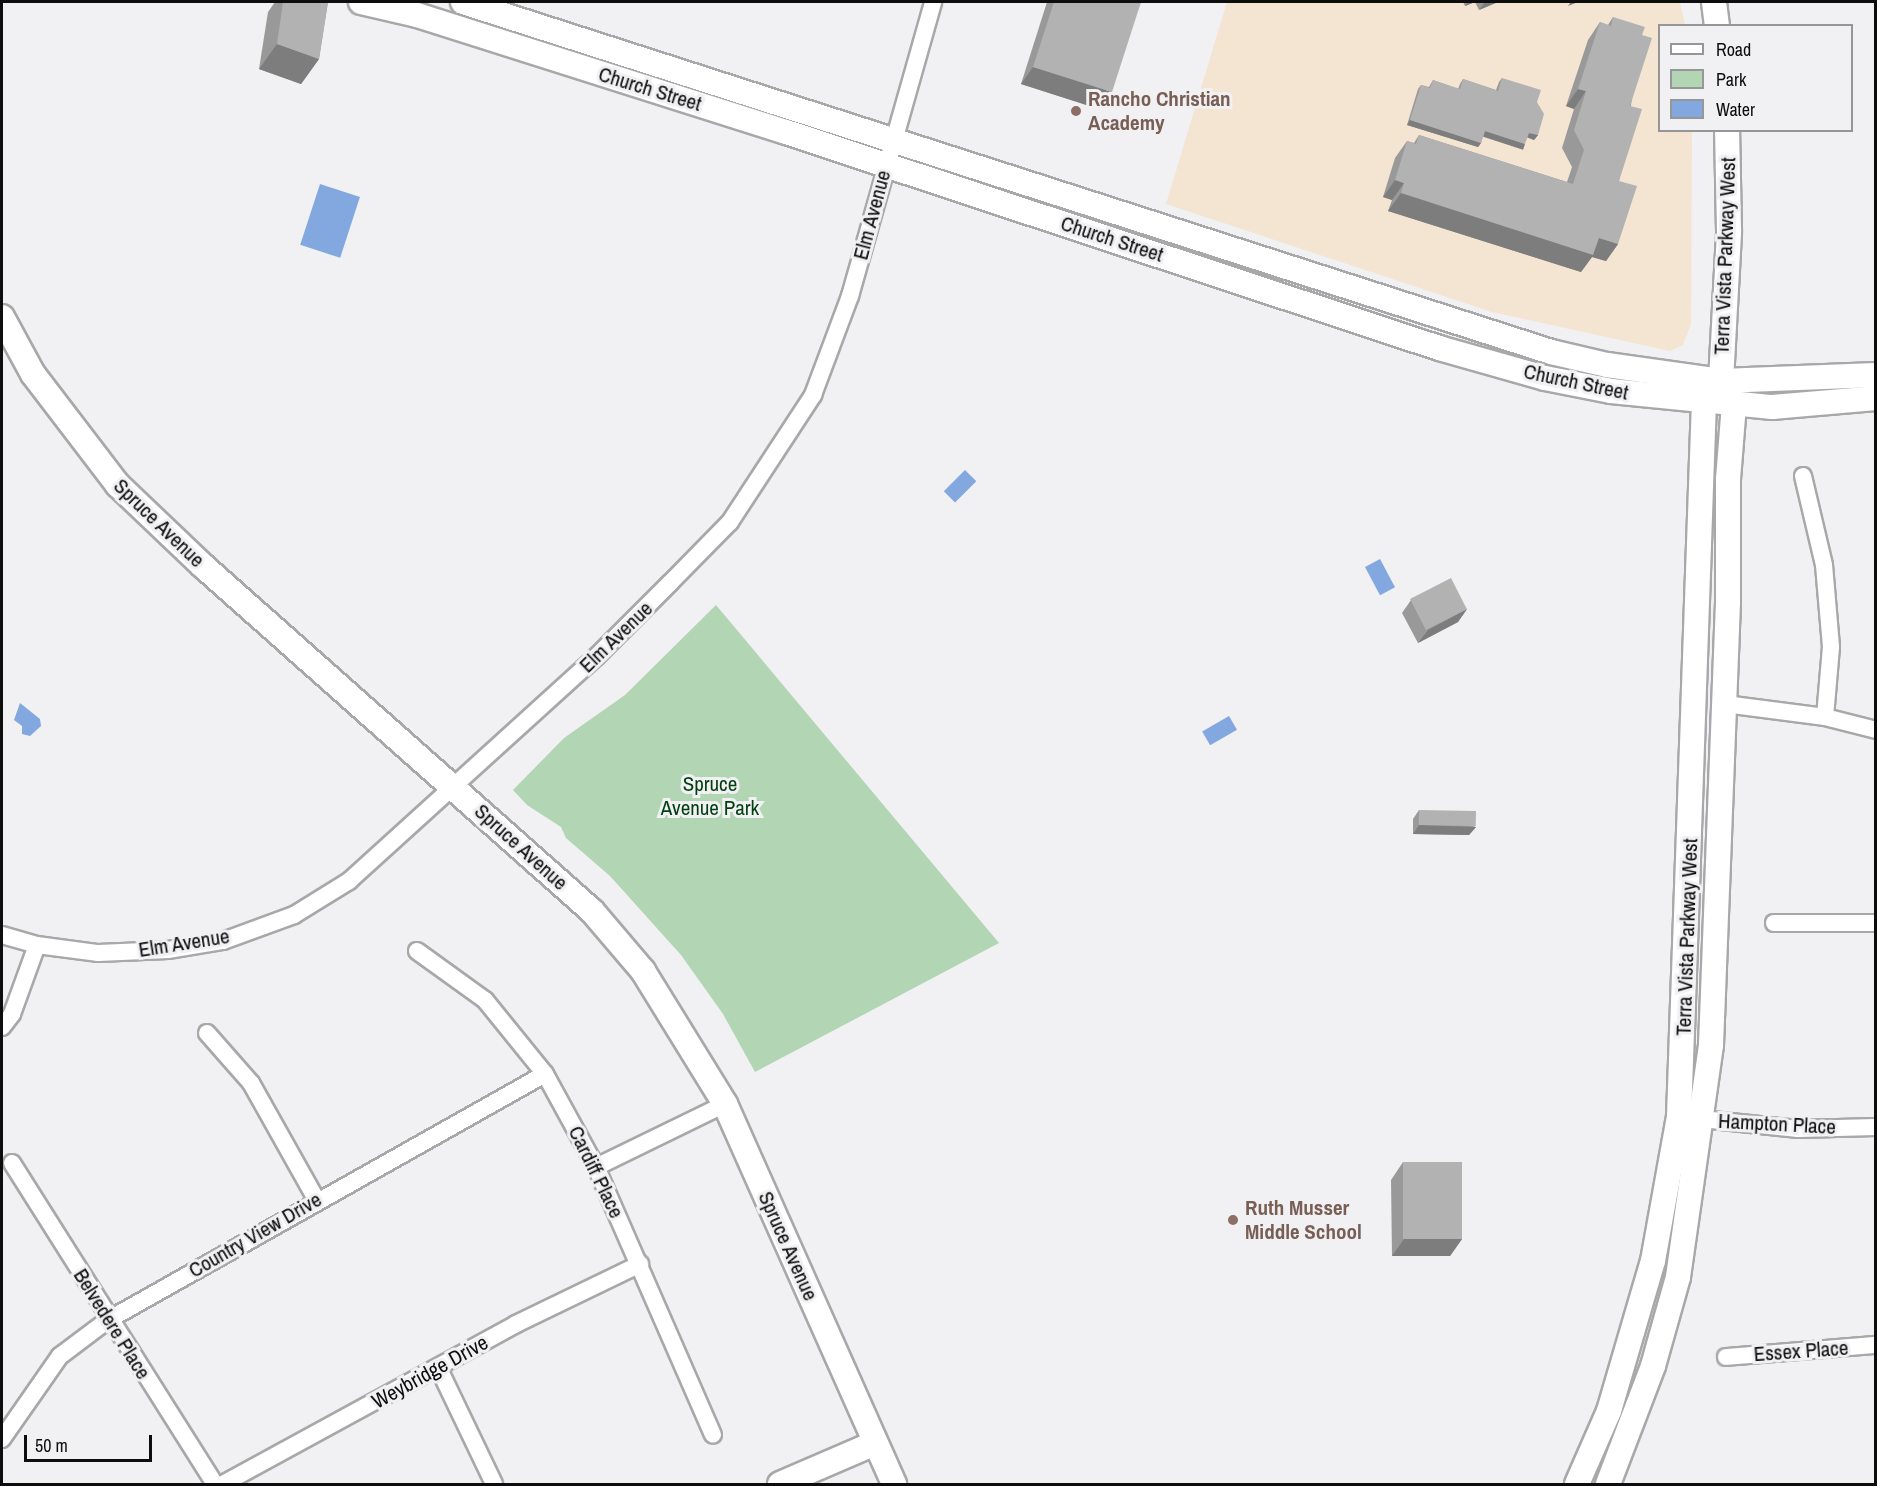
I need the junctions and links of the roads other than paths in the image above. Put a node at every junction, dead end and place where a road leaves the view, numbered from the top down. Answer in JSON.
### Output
{"nodes":[{"id":1,"x":361,"y":2,"type":"edge"},
{"id":2,"x":463,"y":2,"type":"edge"},
{"id":3,"x":933,"y":2,"type":"edge"},
{"id":4,"x":1714,"y":2,"type":"edge"},
{"id":5,"x":1717,"y":24,"type":"edge"},
{"id":6,"x":1727,"y":132,"type":"edge"},
{"id":7,"x":893,"y":141,"type":"junction"},
{"id":8,"x":885,"y":165,"type":"junction"},
{"id":9,"x":2,"y":317,"type":"edge"},
{"id":10,"x":1875,"y":375,"type":"edge"},
{"id":11,"x":1721,"y":381,"type":"junction"},
{"id":12,"x":1875,"y":398,"type":"edge"},
{"id":13,"x":1704,"y":401,"type":"junction"},
{"id":14,"x":1734,"y":404,"type":"junction"},
{"id":15,"x":1803,"y":476,"type":"dead end"},
{"id":16,"x":1725,"y":704,"type":"junction"},
{"id":17,"x":1825,"y":717,"type":"junction"},
{"id":18,"x":1875,"y":730,"type":"edge"},
{"id":19,"x":455,"y":787,"type":"junction"},
{"id":20,"x":1774,"y":923,"type":"dead end"},
{"id":21,"x":1875,"y":923,"type":"edge"},
{"id":22,"x":2,"y":935,"type":"edge"},
{"id":23,"x":37,"y":945,"type":"junction"},
{"id":24,"x":417,"y":951,"type":"dead end"},
{"id":25,"x":2,"y":1027,"type":"edge"},
{"id":26,"x":207,"y":1033,"type":"dead end"},
{"id":27,"x":545,"y":1074,"type":"junction"},
{"id":28,"x":724,"y":1104,"type":"junction"},
{"id":29,"x":1679,"y":1117,"type":"junction"},
{"id":30,"x":1703,"y":1119,"type":"junction"},
{"id":31,"x":1875,"y":1127,"type":"edge"},
{"id":32,"x":12,"y":1163,"type":"dead end"},
{"id":33,"x":596,"y":1167,"type":"junction"},
{"id":34,"x":316,"y":1199,"type":"junction"},
{"id":35,"x":640,"y":1264,"type":"junction"},
{"id":36,"x":108,"y":1320,"type":"junction"},
{"id":37,"x":1875,"y":1345,"type":"edge"},
{"id":38,"x":1726,"y":1357,"type":"dead end"},
{"id":39,"x":439,"y":1369,"type":"junction"},
{"id":40,"x":2,"y":1435,"type":"edge"},
{"id":41,"x":713,"y":1435,"type":"dead end"},
{"id":42,"x":875,"y":1443,"type":"junction"},
{"id":43,"x":215,"y":1485,"type":"edge"},
{"id":44,"x":223,"y":1485,"type":"edge"},
{"id":45,"x":494,"y":1485,"type":"edge"},
{"id":46,"x":780,"y":1485,"type":"edge"},
{"id":47,"x":894,"y":1485,"type":"edge"},
{"id":48,"x":1577,"y":1485,"type":"edge"},
{"id":49,"x":1608,"y":1485,"type":"edge"}],
"edges":[{"from":1,"to":8,"type":"street","name":"Church Street"},
{"from":2,"to":7,"type":"street","name":"Church Street"},
{"from":3,"to":7,"type":"street","name":"Elm Avenue"},
{"from":4,"to":5,"type":"street"},
{"from":6,"to":11,"type":"street","name":"Terra Vista Parkway West"},
{"from":7,"to":8,"type":"street","name":"Elm Avenue"},
{"from":7,"to":11,"type":"street","name":"Church Street"},
{"from":8,"to":13,"type":"street","name":"Church Street"},
{"from":8,"to":19,"type":"street","name":"Elm Avenue"},
{"from":9,"to":19,"type":"street","name":"Spruce Avenue"},
{"from":10,"to":11,"type":"street","name":"Church Street"},
{"from":11,"to":13,"type":"street","name":"Terra Vista Parkway West"},
{"from":11,"to":14,"type":"street","name":"Terra Vista Parkway West"},
{"from":12,"to":14,"type":"street","name":"Church Street"},
{"from":13,"to":14,"type":"street","name":"Church Street"},
{"from":13,"to":29,"type":"street","name":"Terra Vista Parkway West"},
{"from":14,"to":16,"type":"street","name":"Terra Vista Parkway West"},
{"from":15,"to":17,"type":"street"},
{"from":16,"to":17,"type":"street"},
{"from":16,"to":30,"type":"street","name":"Terra Vista Parkway West"},
{"from":17,"to":18,"type":"street"},
{"from":19,"to":23,"type":"street","name":"Elm Avenue"},
{"from":19,"to":28,"type":"street","name":"Spruce Avenue"},
{"from":20,"to":21,"type":"street"},
{"from":22,"to":23,"type":"street","name":"Elm Avenue"},
{"from":23,"to":25,"type":"street"},
{"from":24,"to":27,"type":"street","name":"Cardiff Place"},
{"from":26,"to":34,"type":"street"},
{"from":27,"to":33,"type":"street","name":"Cardiff Place"},
{"from":27,"to":34,"type":"street","name":"Country View Drive"},
{"from":28,"to":33,"type":"street"},
{"from":28,"to":42,"type":"street","name":"Spruce Avenue"},
{"from":29,"to":30,"type":"street","name":"Hampton Place"},
{"from":29,"to":48,"type":"street","name":"Terra Vista Parkway West"},
{"from":30,"to":31,"type":"street","name":"Hampton Place"},
{"from":30,"to":49,"type":"street","name":"Terra Vista Parkway West"},
{"from":32,"to":36,"type":"street","name":"Belvedere Place"},
{"from":33,"to":35,"type":"street","name":"Cardiff Place"},
{"from":34,"to":36,"type":"street","name":"Country View Drive"},
{"from":35,"to":39,"type":"street","name":"Weybridge Drive"},
{"from":35,"to":41,"type":"street","name":"Cardiff Place"},
{"from":36,"to":40,"type":"street","name":"Country View Drive"},
{"from":36,"to":43,"type":"street","name":"Belvedere Place"},
{"from":37,"to":38,"type":"street","name":"Essex Place"},
{"from":39,"to":44,"type":"street","name":"Weybridge Drive"},
{"from":39,"to":45,"type":"street"},
{"from":42,"to":46,"type":"street"},
{"from":42,"to":47,"type":"street","name":"Spruce Avenue"}]}
